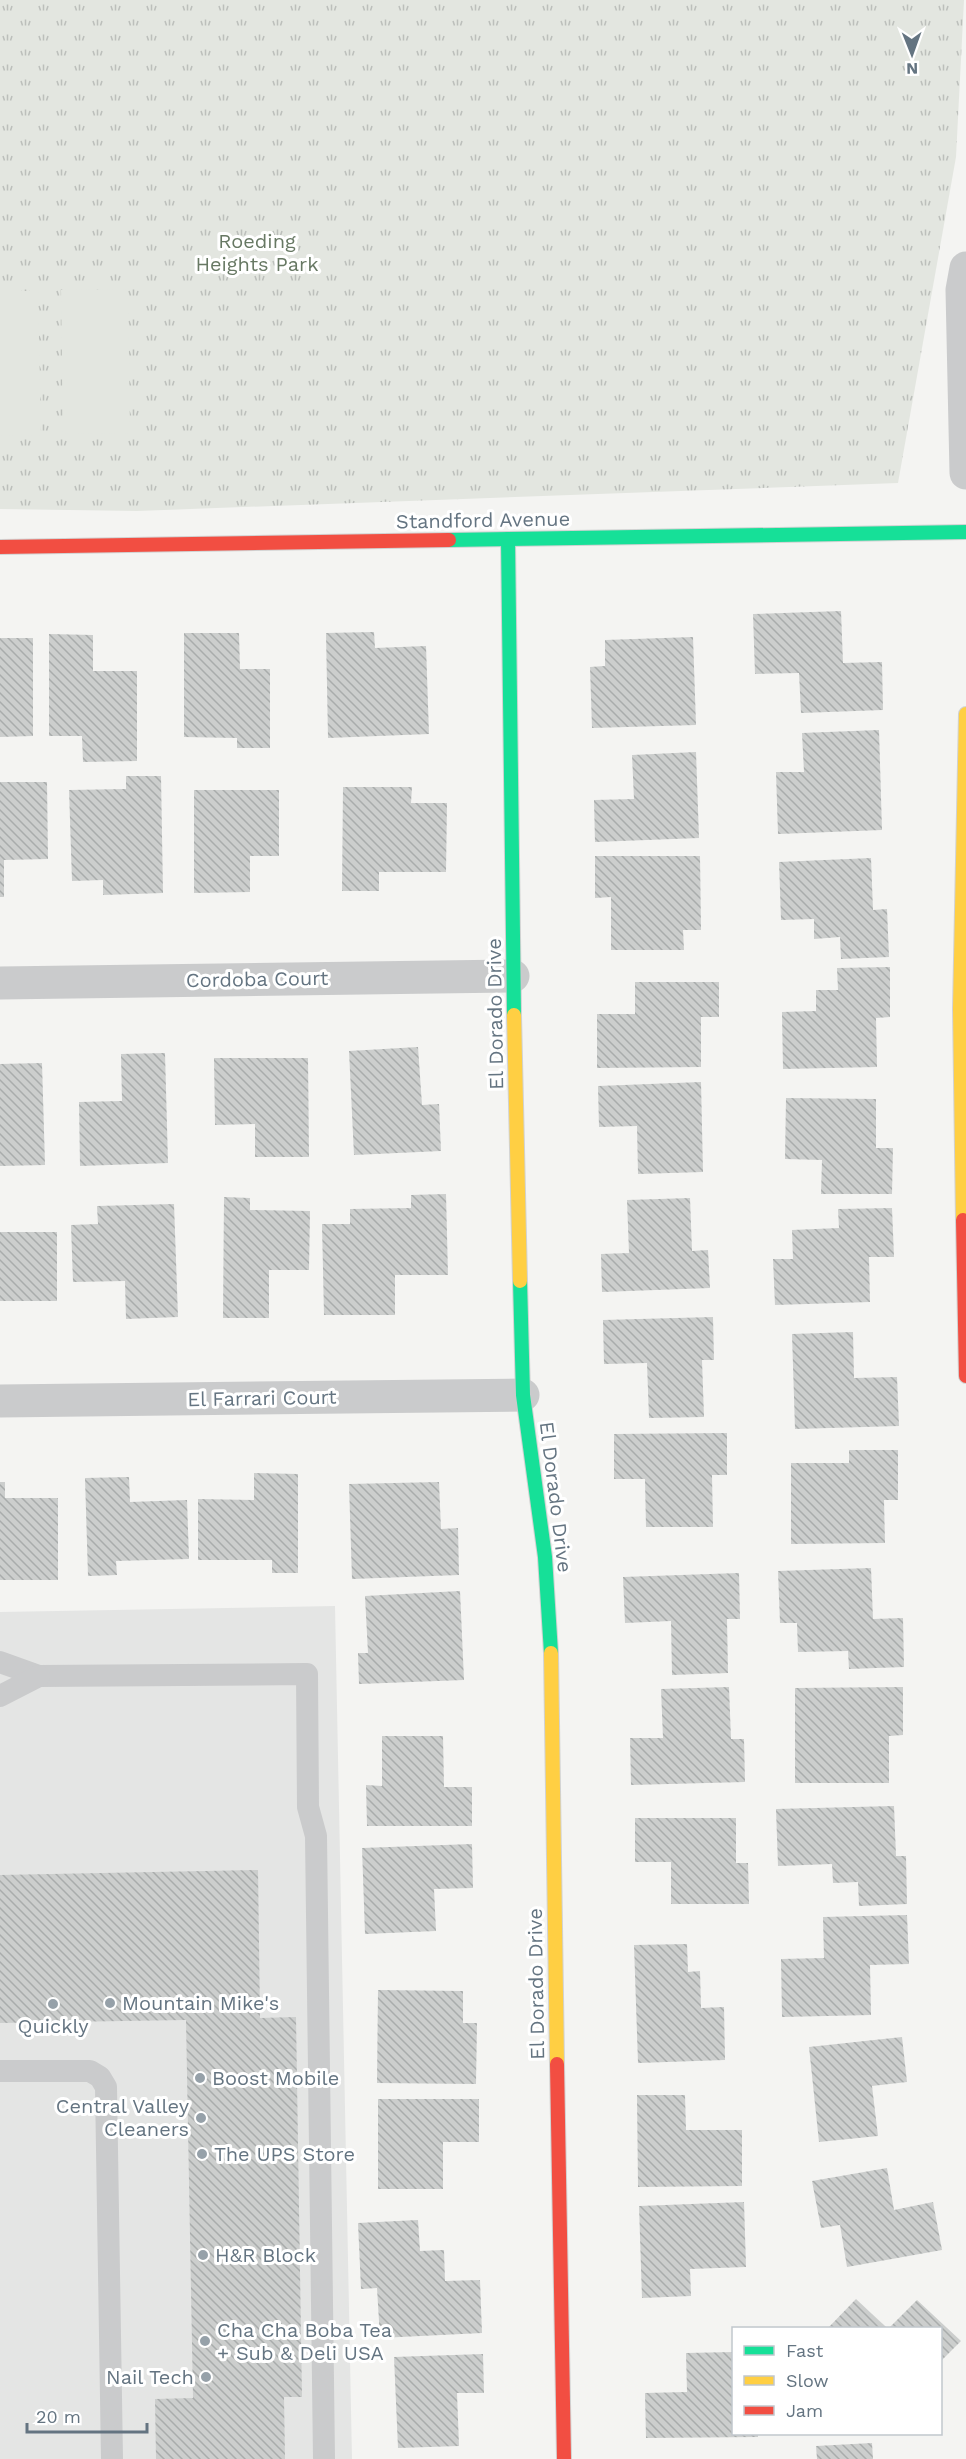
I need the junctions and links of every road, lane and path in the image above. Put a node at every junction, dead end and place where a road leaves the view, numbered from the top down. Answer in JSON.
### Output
{"nodes":[{"id":1,"x":966,"y":268,"type":"edge"},
{"id":2,"x":966,"y":474,"type":"edge"},
{"id":3,"x":966,"y":532,"type":"edge"},
{"id":4,"x":508,"y":539,"type":"junction"},
{"id":5,"x":0,"y":547,"type":"edge"},
{"id":6,"x":966,"y":714,"type":"edge"},
{"id":7,"x":513,"y":976,"type":"junction"},
{"id":8,"x":0,"y":983,"type":"edge"},
{"id":9,"x":963,"y":1009,"type":"edge"},
{"id":10,"x":966,"y":1376,"type":"edge"},
{"id":11,"x":523,"y":1395,"type":"junction"},
{"id":12,"x":0,"y":1401,"type":"edge"},
{"id":13,"x":0,"y":1662,"type":"edge"},
{"id":14,"x":39,"y":1676,"type":"junction"},
{"id":15,"x":0,"y":1696,"type":"edge"},
{"id":16,"x":0,"y":2071,"type":"edge"},
{"id":17,"x":112,"y":2459,"type":"edge"},
{"id":18,"x":324,"y":2459,"type":"edge"},
{"id":19,"x":564,"y":2459,"type":"edge"}],
"edges":[{"from":1,"to":2,"type":"street"},
{"from":3,"to":4,"type":"street","name":"Standford Avenue"},
{"from":4,"to":5,"type":"street","name":"Standford Avenue"},
{"from":4,"to":7,"type":"street","name":"El Dorado Drive"},
{"from":6,"to":9,"type":"street"},
{"from":7,"to":8,"type":"street","name":"Cordoba Court"},
{"from":7,"to":11,"type":"street","name":"El Dorado Drive"},
{"from":9,"to":10,"type":"street"},
{"from":11,"to":12,"type":"street","name":"El Farrari Court"},
{"from":11,"to":19,"type":"street","name":"El Dorado Drive"},
{"from":13,"to":14,"type":"lane"},
{"from":14,"to":15,"type":"lane"},
{"from":14,"to":18,"type":"lane"},
{"from":16,"to":17,"type":"lane"}]}
